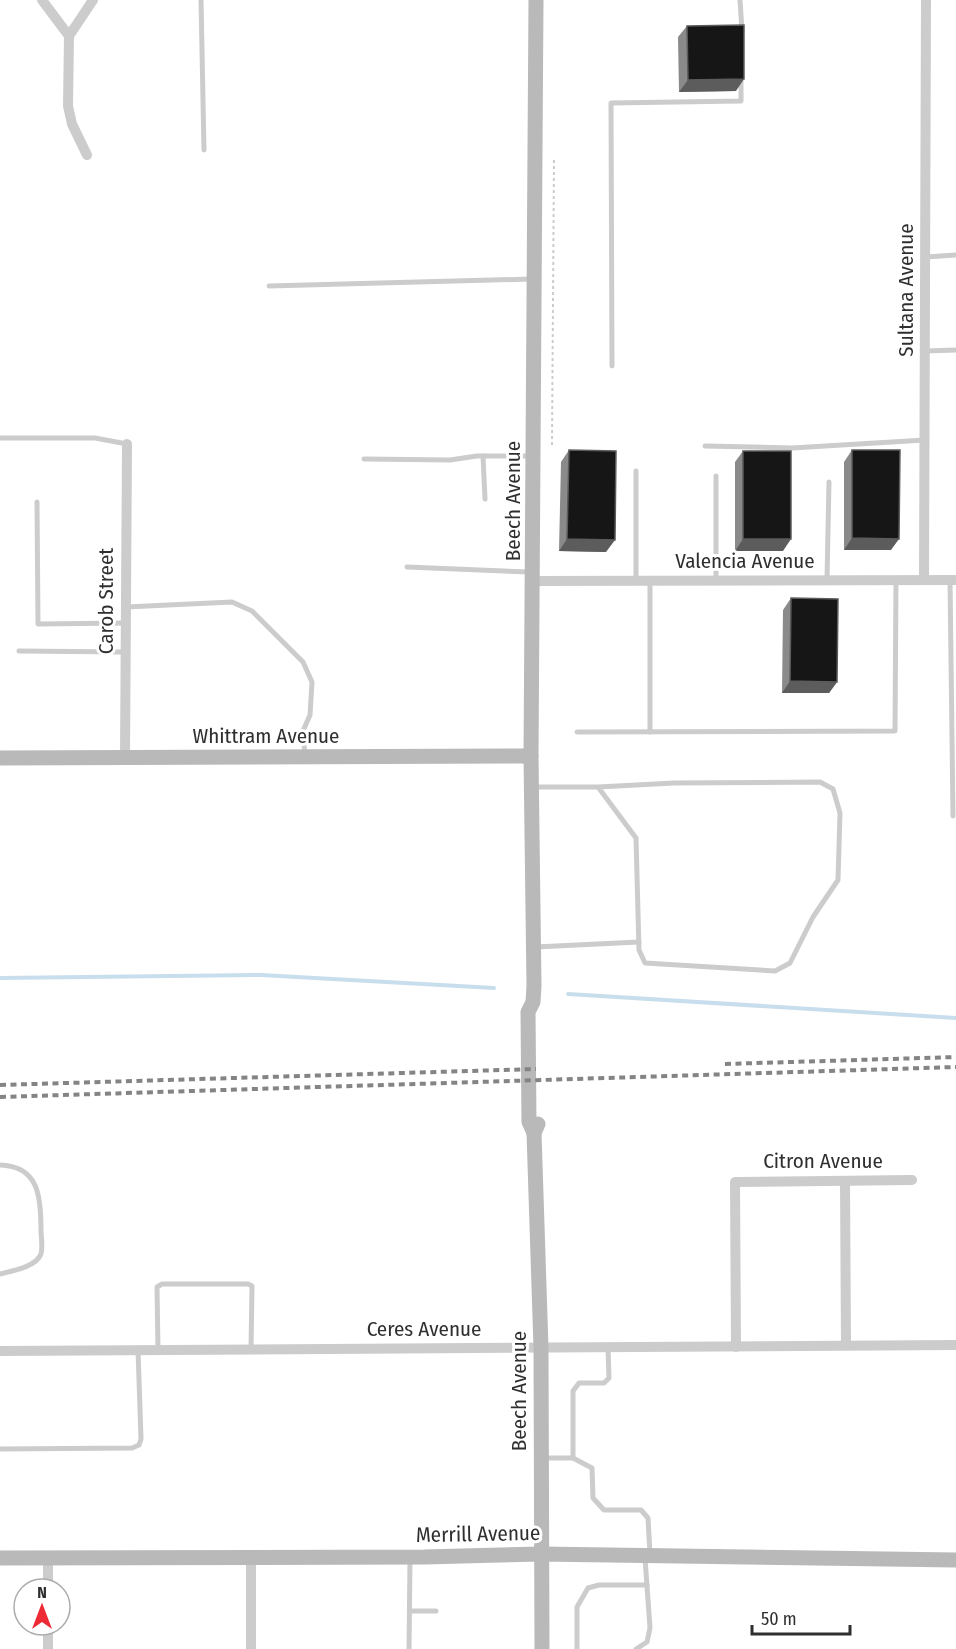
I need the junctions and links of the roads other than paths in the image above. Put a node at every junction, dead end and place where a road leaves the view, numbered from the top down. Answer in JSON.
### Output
{"nodes":[{"id":1,"x":42,"y":0,"type":"edge"},
{"id":2,"x":93,"y":0,"type":"edge"},
{"id":3,"x":201,"y":0,"type":"edge"},
{"id":4,"x":536,"y":0,"type":"edge"},
{"id":5,"x":741,"y":0,"type":"edge"},
{"id":6,"x":926,"y":0,"type":"edge"},
{"id":7,"x":69,"y":36,"type":"junction"},
{"id":8,"x":742,"y":43,"type":"edge"},
{"id":9,"x":741,"y":66,"type":"edge"},
{"id":10,"x":204,"y":150,"type":"dead end"},
{"id":11,"x":87,"y":155,"type":"dead end"},
{"id":12,"x":956,"y":255,"type":"edge"},
{"id":13,"x":926,"y":257,"type":"junction"},
{"id":14,"x":533,"y":279,"type":"junction"},
{"id":15,"x":269,"y":286,"type":"dead end"},
{"id":16,"x":956,"y":350,"type":"edge"},
{"id":17,"x":925,"y":351,"type":"junction"},
{"id":18,"x":612,"y":366,"type":"dead end"},
{"id":19,"x":0,"y":438,"type":"edge"},
{"id":20,"x":925,"y":440,"type":"junction"},
{"id":21,"x":127,"y":444,"type":"joint"},
{"id":22,"x":705,"y":446,"type":"dead end"},
{"id":23,"x":483,"y":456,"type":"junction"},
{"id":24,"x":534,"y":456,"type":"junction"},
{"id":25,"x":364,"y":459,"type":"dead end"},
{"id":26,"x":636,"y":471,"type":"dead end"},
{"id":27,"x":716,"y":476,"type":"dead end"},
{"id":28,"x":829,"y":482,"type":"dead end"},
{"id":29,"x":485,"y":499,"type":"dead end"},
{"id":30,"x":37,"y":502,"type":"dead end"},
{"id":31,"x":407,"y":567,"type":"dead end"},
{"id":32,"x":534,"y":576,"type":"junction"},
{"id":33,"x":716,"y":580,"type":"junction"},
{"id":34,"x":827,"y":580,"type":"junction"},
{"id":35,"x":896,"y":580,"type":"junction"},
{"id":36,"x":924,"y":580,"type":"junction"},
{"id":37,"x":953,"y":580,"type":"edge"},
{"id":38,"x":636,"y":581,"type":"junction"},
{"id":39,"x":650,"y":581,"type":"junction"},
{"id":40,"x":126,"y":607,"type":"junction"},
{"id":41,"x":125,"y":623,"type":"junction"},
{"id":42,"x":19,"y":651,"type":"dead end"},
{"id":43,"x":125,"y":652,"type":"junction"},
{"id":44,"x":577,"y":732,"type":"dead end"},
{"id":45,"x":650,"y":732,"type":"junction"},
{"id":46,"x":531,"y":756,"type":"junction"},
{"id":47,"x":124,"y":757,"type":"junction"},
{"id":48,"x":305,"y":757,"type":"junction"},
{"id":49,"x":0,"y":758,"type":"edge"},
{"id":50,"x":532,"y":787,"type":"junction"},
{"id":51,"x":598,"y":787,"type":"junction"},
{"id":52,"x":953,"y":816,"type":"dead end"},
{"id":53,"x":639,"y":942,"type":"junction"},
{"id":54,"x":533,"y":947,"type":"junction"},
{"id":55,"x":0,"y":1165,"type":"edge"},
{"id":56,"x":912,"y":1180,"type":"dead end"},
{"id":57,"x":845,"y":1181,"type":"junction"},
{"id":58,"x":0,"y":1274,"type":"edge"},
{"id":59,"x":846,"y":1345,"type":"junction"},
{"id":60,"x":956,"y":1345,"type":"edge"},
{"id":61,"x":736,"y":1347,"type":"junction"},
{"id":62,"x":541,"y":1348,"type":"junction"},
{"id":63,"x":608,"y":1348,"type":"junction"},
{"id":64,"x":138,"y":1350,"type":"junction"},
{"id":65,"x":158,"y":1350,"type":"junction"},
{"id":66,"x":250,"y":1350,"type":"junction"},
{"id":67,"x":0,"y":1351,"type":"edge"},
{"id":68,"x":0,"y":1449,"type":"edge"},
{"id":69,"x":541,"y":1458,"type":"junction"},
{"id":70,"x":573,"y":1458,"type":"junction"},
{"id":71,"x":541,"y":1554,"type":"junction"},
{"id":72,"x":647,"y":1556,"type":"junction"},
{"id":73,"x":251,"y":1557,"type":"junction"},
{"id":74,"x":410,"y":1557,"type":"junction"},
{"id":75,"x":0,"y":1558,"type":"edge"},
{"id":76,"x":48,"y":1558,"type":"junction"},
{"id":77,"x":956,"y":1560,"type":"edge"},
{"id":78,"x":48,"y":1577,"type":"edge"},
{"id":79,"x":647,"y":1585,"type":"junction"},
{"id":80,"x":410,"y":1611,"type":"junction"},
{"id":81,"x":436,"y":1611,"type":"dead end"},
{"id":82,"x":251,"y":1649,"type":"edge"},
{"id":83,"x":409,"y":1649,"type":"edge"},
{"id":84,"x":542,"y":1649,"type":"edge"},
{"id":85,"x":577,"y":1649,"type":"edge"},
{"id":86,"x":636,"y":1649,"type":"edge"}],
"edges":[{"from":1,"to":7,"type":"street"},
{"from":2,"to":7,"type":"street"},
{"from":3,"to":10,"type":"lane"},
{"from":4,"to":14,"type":"main road","name":"Beech Avenue"},
{"from":5,"to":8,"type":"lane"},
{"from":6,"to":13,"type":"street","name":"Sultana Avenue"},
{"from":7,"to":11,"type":"street"},
{"from":9,"to":18,"type":"lane"},
{"from":12,"to":13,"type":"lane"},
{"from":13,"to":17,"type":"street","name":"Sultana Avenue"},
{"from":14,"to":15,"type":"lane"},
{"from":14,"to":24,"type":"main road","name":"Beech Avenue"},
{"from":16,"to":17,"type":"lane"},
{"from":17,"to":20,"type":"street","name":"Sultana Avenue"},
{"from":19,"to":21,"type":"lane"},
{"from":20,"to":22,"type":"lane"},
{"from":20,"to":36,"type":"street","name":"Sultana Avenue"},
{"from":21,"to":40,"type":"street","name":"Carob Street"},
{"from":23,"to":24,"type":"lane"},
{"from":23,"to":25,"type":"lane"},
{"from":23,"to":29,"type":"lane"},
{"from":24,"to":32,"type":"main road","name":"Beech Avenue"},
{"from":26,"to":38,"type":"lane"},
{"from":27,"to":33,"type":"lane"},
{"from":28,"to":34,"type":"lane"},
{"from":30,"to":41,"type":"lane"},
{"from":31,"to":32,"type":"lane"},
{"from":32,"to":38,"type":"street","name":"Valencia Avenue"},
{"from":32,"to":46,"type":"main road","name":"Beech Avenue"},
{"from":33,"to":34,"type":"street","name":"Valencia Avenue"},
{"from":33,"to":39,"type":"street","name":"Valencia Avenue"},
{"from":34,"to":35,"type":"street","name":"Valencia Avenue"},
{"from":35,"to":36,"type":"street","name":"Valencia Avenue"},
{"from":35,"to":45,"type":"lane"},
{"from":36,"to":37,"type":"street","name":"Valencia Avenue"},
{"from":37,"to":52,"type":"lane"},
{"from":38,"to":39,"type":"street","name":"Valencia Avenue"},
{"from":39,"to":45,"type":"lane"},
{"from":40,"to":41,"type":"street","name":"Carob Street"},
{"from":40,"to":48,"type":"lane"},
{"from":41,"to":43,"type":"street","name":"Carob Street"},
{"from":42,"to":43,"type":"lane"},
{"from":43,"to":47,"type":"street","name":"Carob Street"},
{"from":44,"to":45,"type":"lane"},
{"from":46,"to":48,"type":"main road","name":"Whittram Avenue"},
{"from":46,"to":50,"type":"main road","name":"Beech Avenue"},
{"from":47,"to":48,"type":"main road","name":"Whittram Avenue"},
{"from":47,"to":49,"type":"main road","name":"Whittram Avenue"},
{"from":50,"to":51,"type":"lane"},
{"from":50,"to":54,"type":"main road","name":"Beech Avenue"},
{"from":51,"to":53,"type":"lane"},
{"from":51,"to":53,"type":"lane"},
{"from":53,"to":54,"type":"lane"},
{"from":54,"to":62,"type":"main road","name":"Beech Avenue"},
{"from":55,"to":58,"type":"lane"},
{"from":56,"to":57,"type":"street","name":"Citron Avenue"},
{"from":57,"to":59,"type":"street"},
{"from":57,"to":61,"type":"street","name":"Citron Avenue"},
{"from":59,"to":60,"type":"street","name":"Ceres Avenue"},
{"from":59,"to":61,"type":"street","name":"Ceres Avenue"},
{"from":61,"to":63,"type":"street","name":"Ceres Avenue"},
{"from":62,"to":63,"type":"street","name":"Ceres Avenue"},
{"from":62,"to":66,"type":"street","name":"Ceres Avenue"},
{"from":62,"to":69,"type":"main road","name":"Beech Avenue"},
{"from":63,"to":70,"type":"lane"},
{"from":64,"to":65,"type":"street","name":"Ceres Avenue"},
{"from":64,"to":67,"type":"street","name":"Ceres Avenue"},
{"from":64,"to":68,"type":"lane"},
{"from":65,"to":66,"type":"street","name":"Ceres Avenue"},
{"from":65,"to":66,"type":"lane"},
{"from":69,"to":70,"type":"lane"},
{"from":69,"to":71,"type":"main road","name":"Beech Avenue"},
{"from":70,"to":72,"type":"lane"},
{"from":71,"to":72,"type":"main road","name":"Merrill Avenue"},
{"from":71,"to":74,"type":"main road","name":"Merrill Avenue"},
{"from":71,"to":84,"type":"main road","name":"Beech Avenue"},
{"from":72,"to":77,"type":"main road","name":"Merrill Avenue"},
{"from":72,"to":79,"type":"lane"},
{"from":73,"to":74,"type":"main road","name":"Merrill Avenue"},
{"from":73,"to":76,"type":"main road","name":"Merrill Avenue"},
{"from":73,"to":82,"type":"street"},
{"from":74,"to":80,"type":"lane"},
{"from":75,"to":76,"type":"main road","name":"Merrill Avenue"},
{"from":76,"to":78,"type":"street"},
{"from":79,"to":85,"type":"lane"},
{"from":79,"to":86,"type":"lane"},
{"from":80,"to":81,"type":"lane"},
{"from":80,"to":83,"type":"lane"}]}
